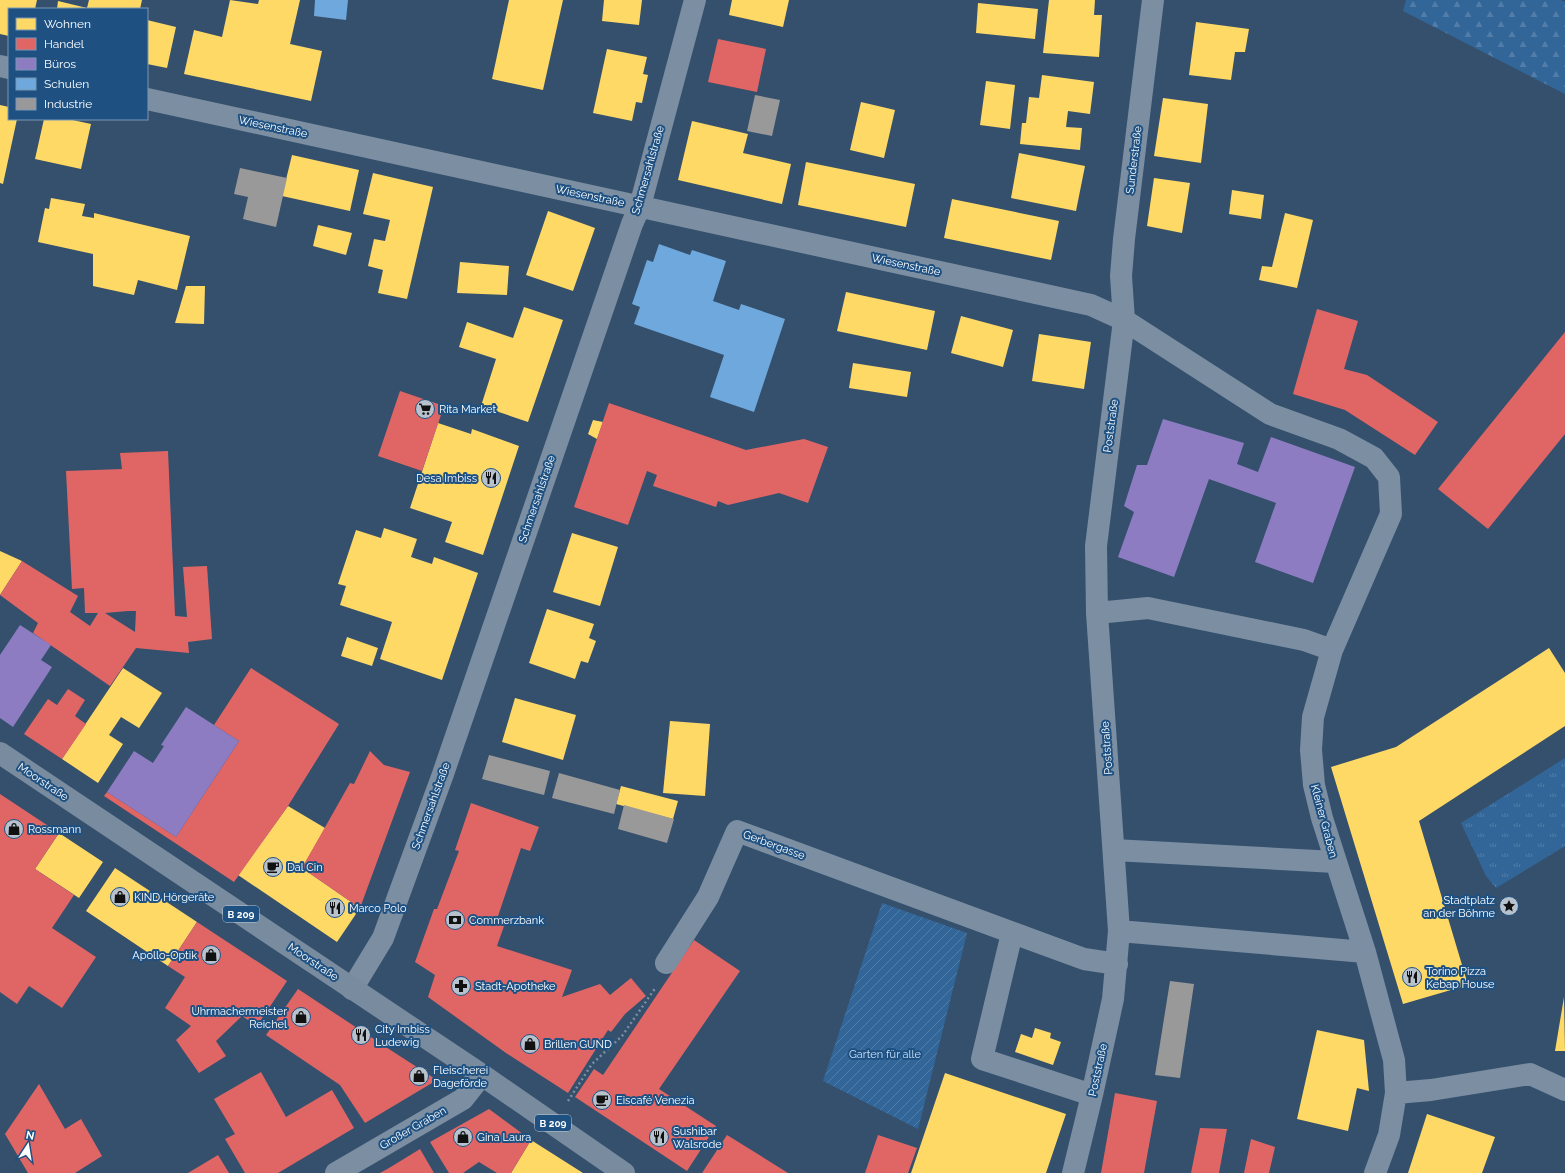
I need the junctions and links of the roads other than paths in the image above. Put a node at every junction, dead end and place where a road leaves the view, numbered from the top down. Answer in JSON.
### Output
{"nodes":[{"id":1,"x":695,"y":0,"type":"edge"},
{"id":2,"x":1153,"y":0,"type":"edge"},
{"id":3,"x":148,"y":99,"type":"edge"},
{"id":4,"x":640,"y":206,"type":"junction"},
{"id":5,"x":1124,"y":320,"type":"junction"},
{"id":6,"x":1097,"y":613,"type":"junction"},
{"id":7,"x":1332,"y":650,"type":"junction"},
{"id":8,"x":0,"y":753,"type":"edge"},
{"id":9,"x":1114,"y":850,"type":"junction"},
{"id":10,"x":1335,"y":862,"type":"junction"},
{"id":11,"x":1119,"y":931,"type":"junction"},
{"id":12,"x":1012,"y":933,"type":"junction"},
{"id":13,"x":1366,"y":952,"type":"junction"},
{"id":14,"x":666,"y":963,"type":"road end"},
{"id":15,"x":1117,"y":964,"type":"junction"},
{"id":16,"x":352,"y":989,"type":"junction"},
{"id":17,"x":482,"y":1075,"type":"junction"},
{"id":18,"x":1565,"y":1090,"type":"edge"},
{"id":19,"x":1396,"y":1093,"type":"junction"},
{"id":20,"x":1092,"y":1095,"type":"junction"},
{"id":21,"x":336,"y":1173,"type":"edge"},
{"id":22,"x":624,"y":1173,"type":"edge"},
{"id":23,"x":1073,"y":1173,"type":"edge"},
{"id":24,"x":1375,"y":1173,"type":"edge"}],
"edges":[{"from":1,"to":4,"type":"street","name":"Schmersahlstraße"},
{"from":2,"to":5,"type":"street","name":"Sunderstraße"},
{"from":3,"to":4,"type":"street","name":"Wiesenstraße"},
{"from":4,"to":5,"type":"street","name":"Wiesenstraße"},
{"from":4,"to":16,"type":"street","name":"Schmersahlstraße"},
{"from":5,"to":6,"type":"street","name":"Poststraße"},
{"from":5,"to":7,"type":"street","name":"Wiesenstraße"},
{"from":6,"to":7,"type":"street"},
{"from":6,"to":9,"type":"street","name":"Poststraße"},
{"from":7,"to":10,"type":"street","name":"Kleiner Graben"},
{"from":8,"to":16,"type":"main road","name":"Moorstraße","number":"B 209"},
{"from":9,"to":10,"type":"street"},
{"from":9,"to":11,"type":"street","name":"Poststraße"},
{"from":10,"to":13,"type":"street","name":"Kleiner Graben"},
{"from":11,"to":13,"type":"street"},
{"from":11,"to":15,"type":"street","name":"Poststraße"},
{"from":12,"to":14,"type":"street","name":"Gerbergasse"},
{"from":12,"to":15,"type":"street","name":"Gerbergasse"},
{"from":12,"to":20,"type":"street"},
{"from":13,"to":19,"type":"street","name":"Kleiner Graben"},
{"from":15,"to":20,"type":"street","name":"Poststraße"},
{"from":16,"to":17,"type":"main road","name":"Moorstraße","number":"B 209"},
{"from":17,"to":21,"type":"street","name":"Großer Graben"},
{"from":17,"to":22,"type":"main road","name":"Moorstraße","number":"B 209"},
{"from":18,"to":19,"type":"street"},
{"from":19,"to":24,"type":"street","name":"Kleiner Graben"},
{"from":20,"to":23,"type":"street","name":"Poststraße"}]}
